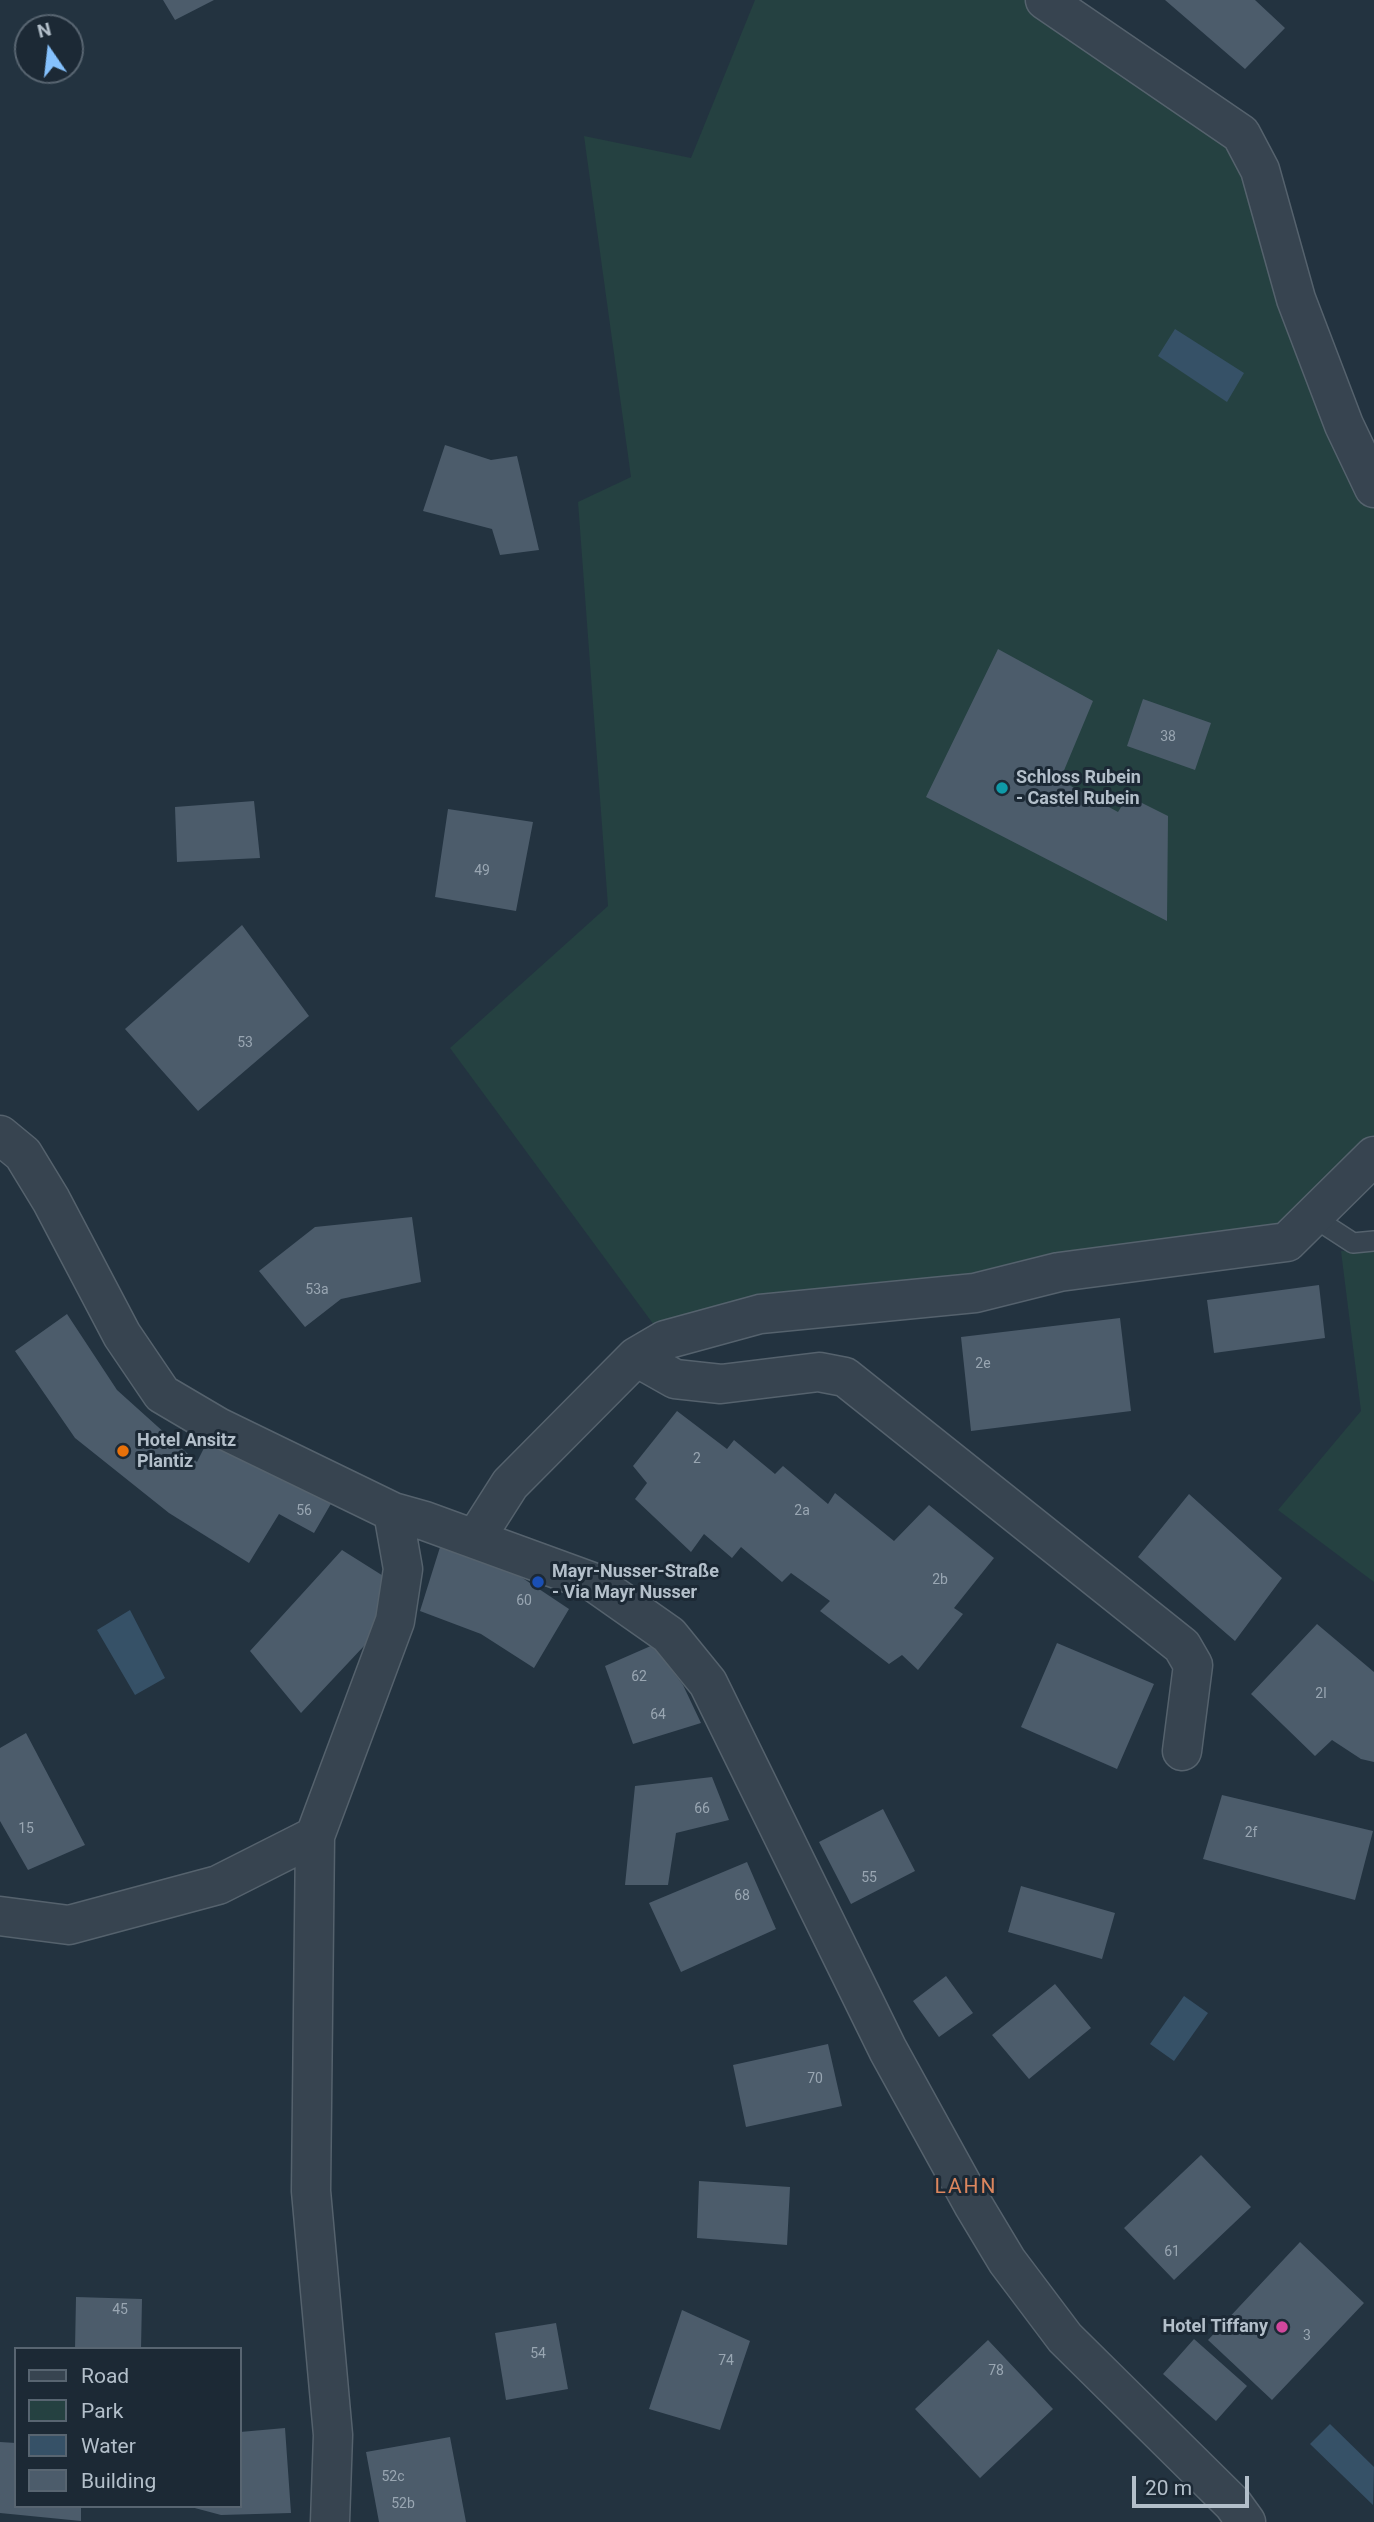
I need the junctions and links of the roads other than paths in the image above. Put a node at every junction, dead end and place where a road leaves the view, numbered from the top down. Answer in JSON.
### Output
{"nodes":[{"id":1,"x":1045,"y":0,"type":"edge"},
{"id":2,"x":1374,"y":488,"type":"edge"},
{"id":3,"x":0,"y":1135,"type":"edge"},
{"id":4,"x":1374,"y":1156,"type":"edge"},
{"id":5,"x":1313,"y":1217,"type":"junction"},
{"id":6,"x":1374,"y":1241,"type":"edge"},
{"id":7,"x":636,"y":1357,"type":"junction"},
{"id":8,"x":393,"y":1512,"type":"junction"},
{"id":9,"x":475,"y":1539,"type":"junction"},
{"id":10,"x":1182,"y":1751,"type":"dead end"},
{"id":11,"x":315,"y":1836,"type":"junction"},
{"id":12,"x":0,"y":1916,"type":"edge"},
{"id":13,"x":330,"y":2522,"type":"edge"},
{"id":14,"x":1246,"y":2522,"type":"edge"}],
"edges":[{"from":1,"to":2,"type":"street"},
{"from":3,"to":8,"type":"street"},
{"from":4,"to":5,"type":"street"},
{"from":5,"to":6,"type":"lane"},
{"from":5,"to":7,"type":"street"},
{"from":7,"to":9,"type":"street"},
{"from":7,"to":10,"type":"street"},
{"from":8,"to":9,"type":"street"},
{"from":8,"to":11,"type":"street"},
{"from":9,"to":14,"type":"street"},
{"from":11,"to":12,"type":"street"},
{"from":11,"to":13,"type":"street"}]}
